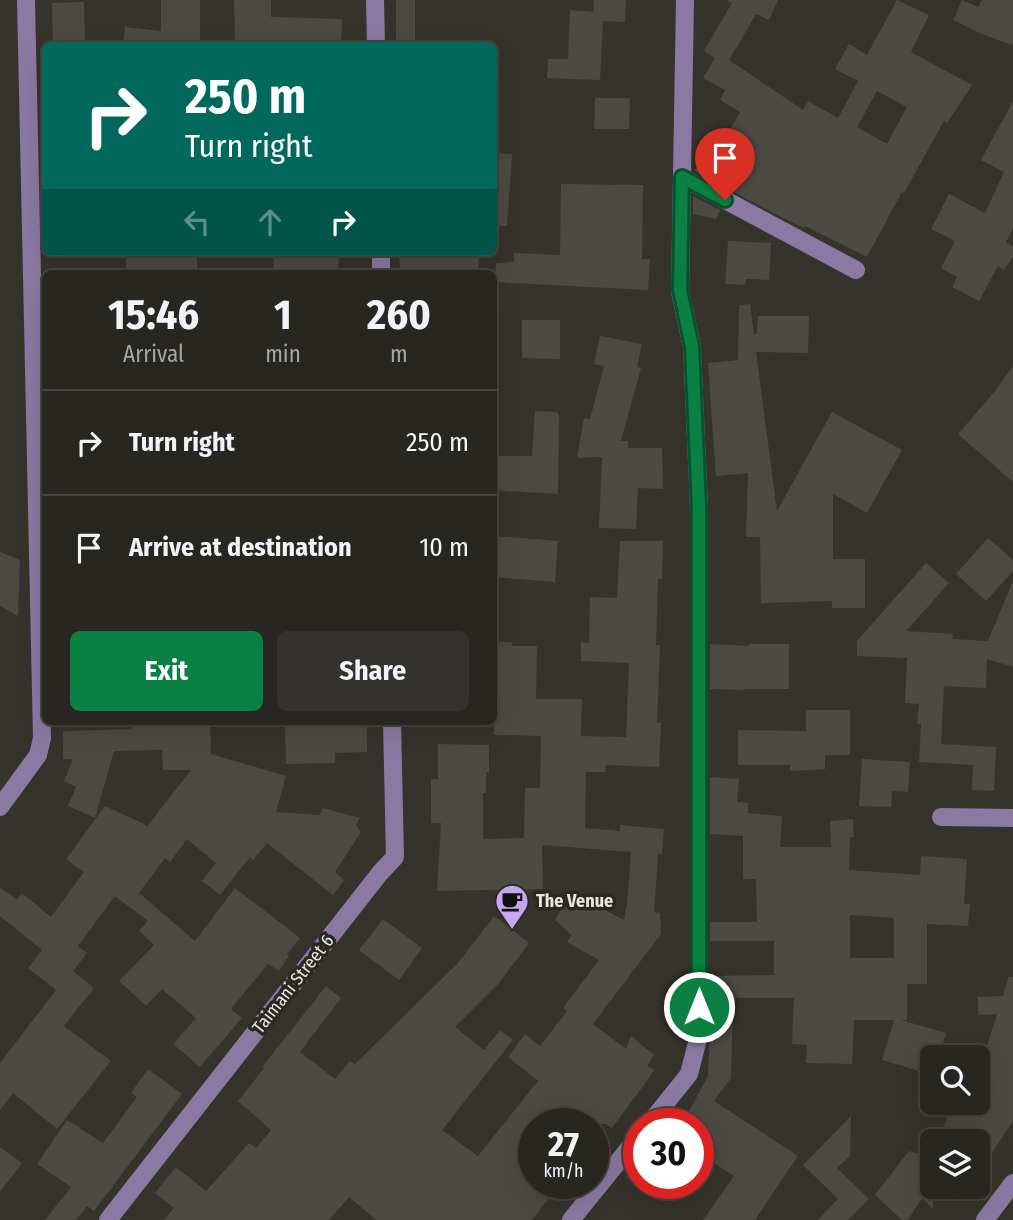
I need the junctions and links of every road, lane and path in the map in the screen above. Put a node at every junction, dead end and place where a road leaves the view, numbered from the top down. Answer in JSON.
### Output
{"nodes":[{"id":1,"x":26,"y":0,"type":"edge"},
{"id":2,"x":375,"y":0,"type":"edge"},
{"id":3,"x":685,"y":0,"type":"edge"},
{"id":4,"x":376,"y":42,"type":"edge"},
{"id":5,"x":682,"y":177,"type":"junction"},
{"id":6,"x":856,"y":270,"type":"dead end"},
{"id":7,"x":392,"y":725,"type":"edge"},
{"id":8,"x":0,"y":807,"type":"edge"},
{"id":9,"x":941,"y":817,"type":"dead end"},
{"id":10,"x":1013,"y":818,"type":"edge"},
{"id":11,"x":662,"y":1108,"type":"edge"},
{"id":12,"x":623,"y":1156,"type":"edge"},
{"id":13,"x":1013,"y":1183,"type":"edge"},
{"id":14,"x":108,"y":1220,"type":"edge"},
{"id":15,"x":571,"y":1220,"type":"edge"},
{"id":16,"x":985,"y":1220,"type":"edge"}],
"edges":[{"from":1,"to":8,"type":"street"},
{"from":2,"to":4,"type":"street"},
{"from":3,"to":5,"type":"street"},
{"from":5,"to":6,"type":"street"},
{"from":5,"to":11,"type":"street"},
{"from":7,"to":14,"type":"street","name":"Taimani Street 6"},
{"from":9,"to":10,"type":"street"},
{"from":12,"to":15,"type":"street"},
{"from":13,"to":16,"type":"street"}]}
